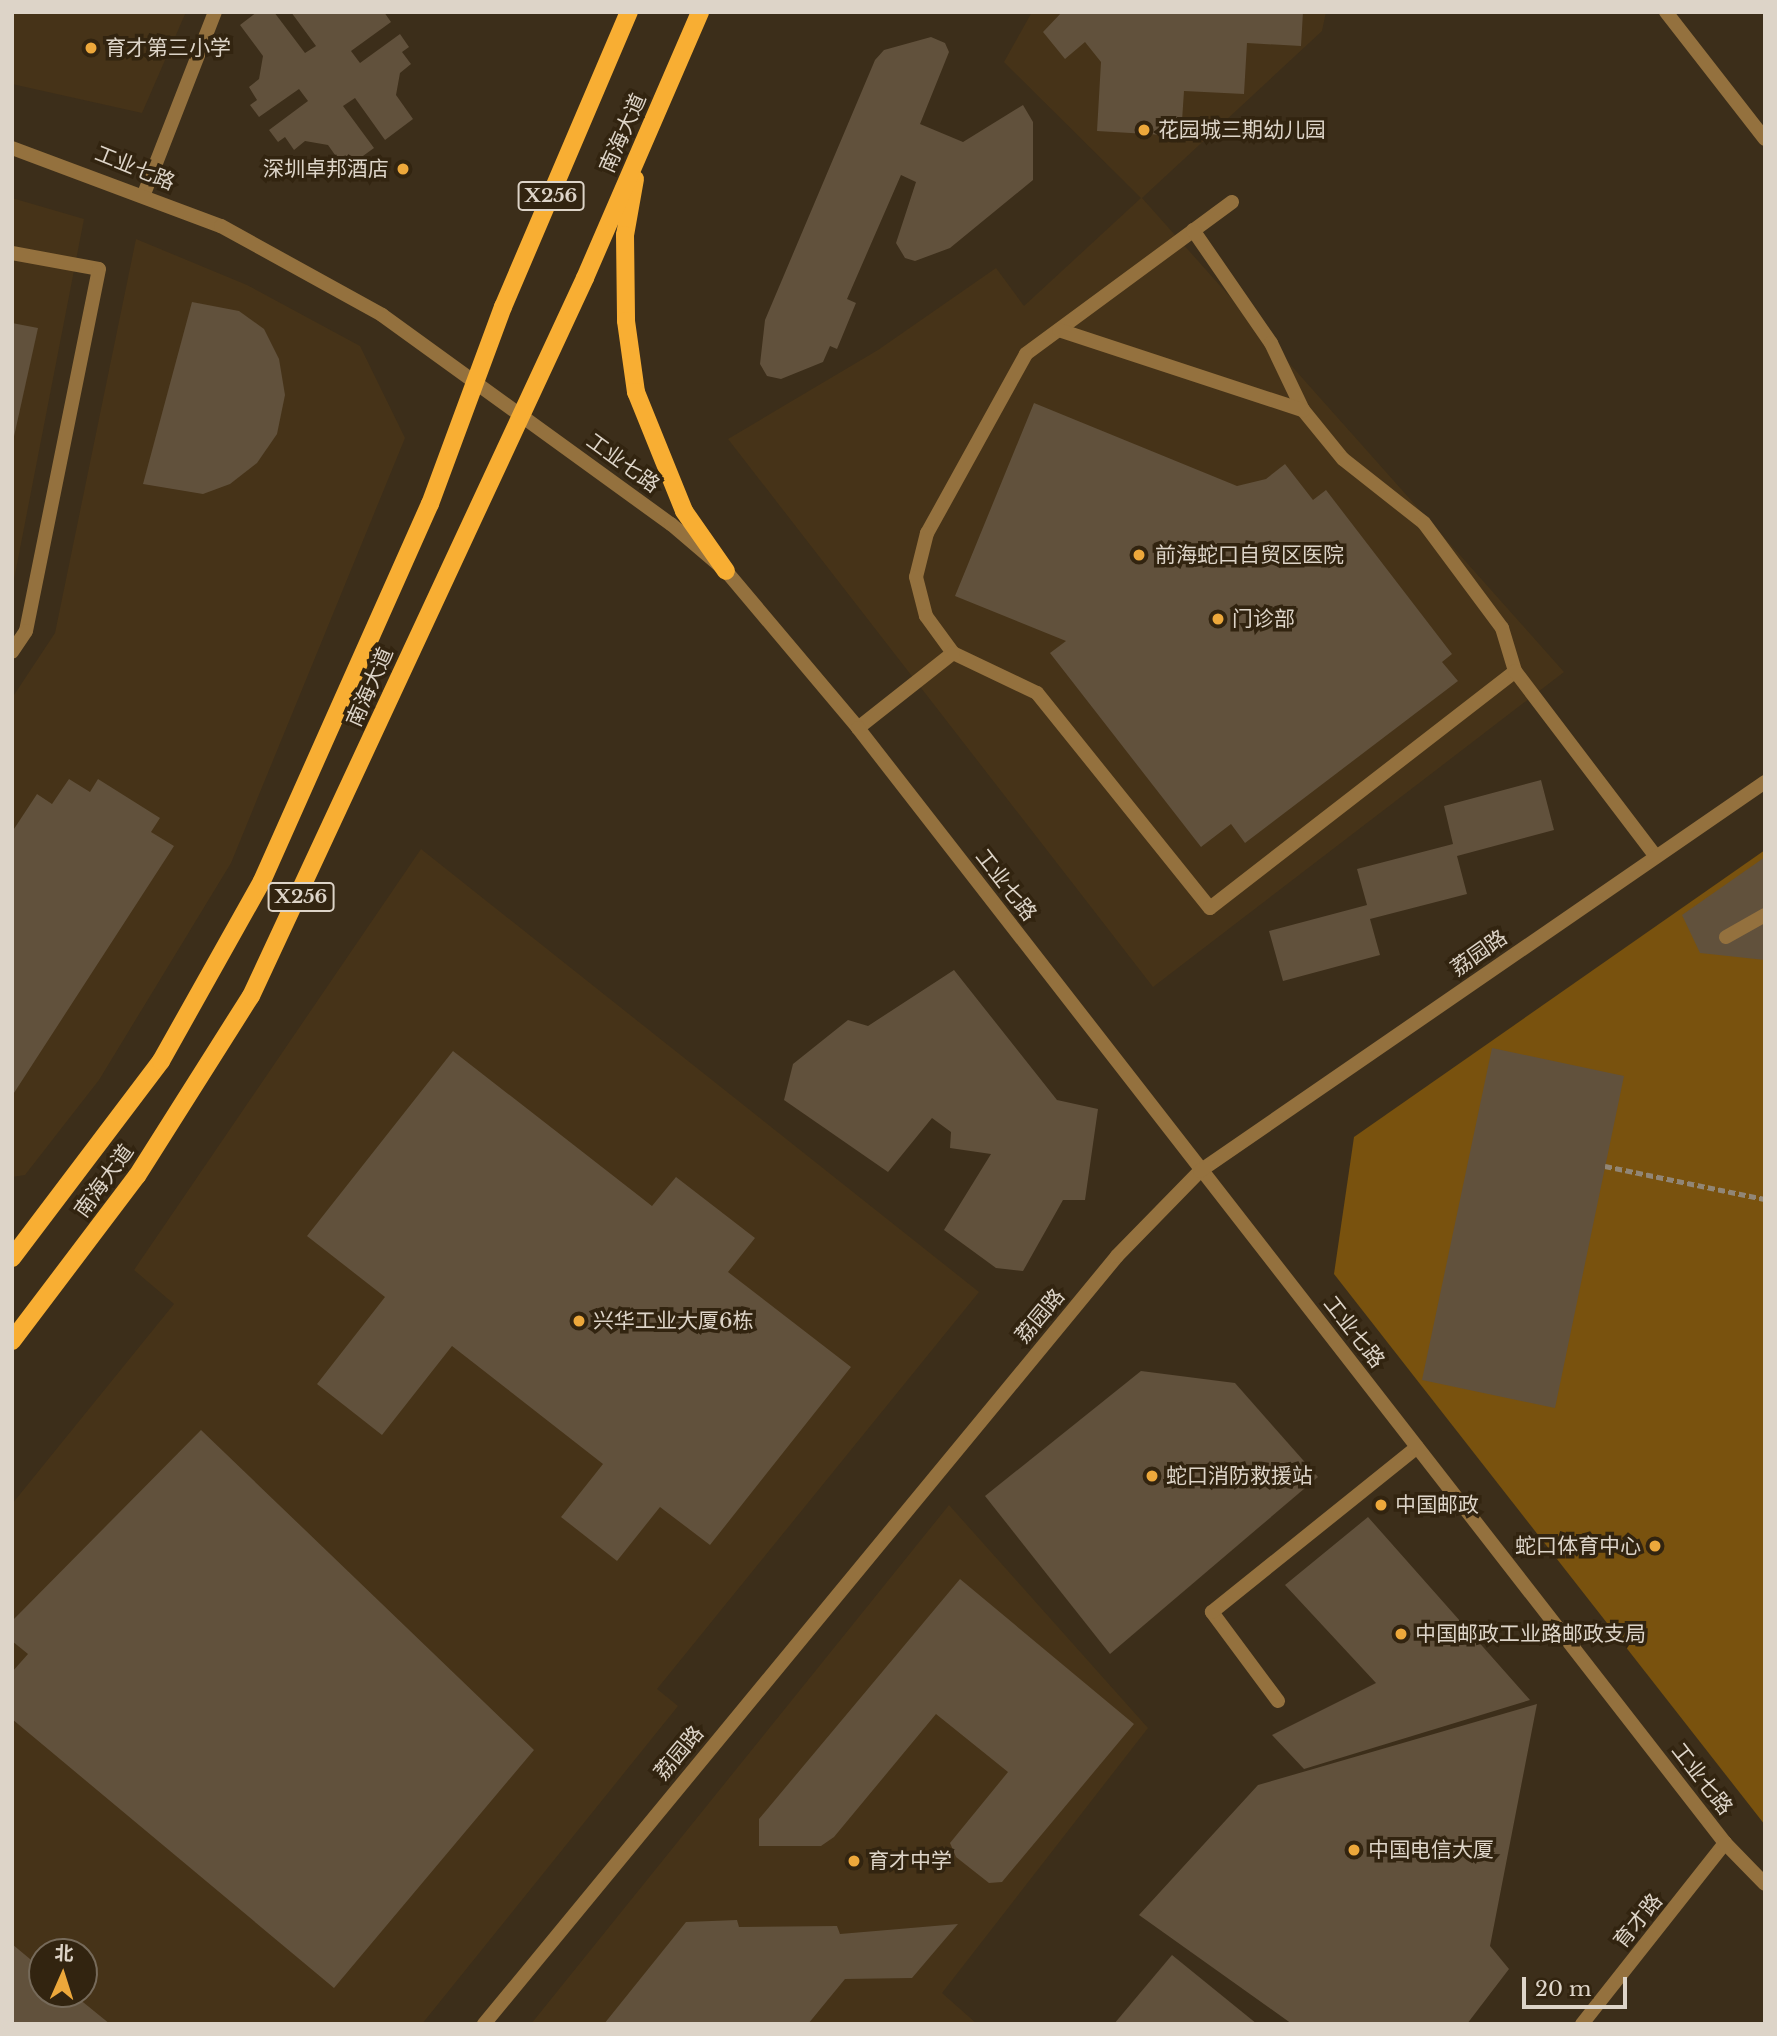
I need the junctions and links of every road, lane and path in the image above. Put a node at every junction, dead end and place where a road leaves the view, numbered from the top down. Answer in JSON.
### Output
{"nodes":[{"id":1,"x":215,"y":12,"type":"edge"},
{"id":2,"x":629,"y":12,"type":"edge"},
{"id":3,"x":700,"y":12,"type":"edge"},
{"id":4,"x":1665,"y":12,"type":"edge"},
{"id":5,"x":1765,"y":139,"type":"edge"},
{"id":6,"x":12,"y":148,"type":"edge"},
{"id":7,"x":641,"y":148,"type":"junction"},
{"id":8,"x":144,"y":194,"type":"junction"},
{"id":9,"x":1232,"y":202,"type":"dead end"},
{"id":10,"x":1193,"y":230,"type":"junction"},
{"id":11,"x":12,"y":253,"type":"edge"},
{"id":12,"x":1059,"y":330,"type":"junction"},
{"id":13,"x":476,"y":380,"type":"junction"},
{"id":14,"x":1303,"y":410,"type":"junction"},
{"id":15,"x":521,"y":414,"type":"junction"},
{"id":16,"x":726,"y":571,"type":"junction"},
{"id":17,"x":12,"y":652,"type":"edge"},
{"id":18,"x":953,"y":653,"type":"junction"},
{"id":19,"x":1516,"y":671,"type":"junction"},
{"id":20,"x":858,"y":728,"type":"junction"},
{"id":21,"x":1765,"y":782,"type":"edge"},
{"id":22,"x":1656,"y":857,"type":"junction"},
{"id":23,"x":1765,"y":915,"type":"edge"},
{"id":24,"x":1726,"y":937,"type":"dead end"},
{"id":25,"x":1605,"y":1166,"type":"dead end"},
{"id":26,"x":1200,"y":1171,"type":"junction"},
{"id":27,"x":1765,"y":1199,"type":"edge"},
{"id":28,"x":12,"y":1258,"type":"edge"},
{"id":29,"x":12,"y":1341,"type":"edge"},
{"id":30,"x":1417,"y":1447,"type":"junction"},
{"id":31,"x":1278,"y":1701,"type":"dead end"},
{"id":32,"x":1726,"y":1843,"type":"junction"},
{"id":33,"x":1765,"y":1884,"type":"edge"},
{"id":34,"x":484,"y":2024,"type":"edge"},
{"id":35,"x":1582,"y":2024,"type":"edge"}],
"edges":[{"from":1,"to":8,"type":"street"},
{"from":2,"to":13,"type":"main road","name":"南海大道","number":"X256"},
{"from":3,"to":7,"type":"main road","name":"南海大道","number":"X256"},
{"from":4,"to":5,"type":"street"},
{"from":6,"to":8,"type":"street","name":"工业七路"},
{"from":7,"to":15,"type":"main road","name":"南海大道","number":"X256"},
{"from":7,"to":16,"type":"main road"},
{"from":8,"to":13,"type":"street","name":"工业七路"},
{"from":9,"to":10,"type":"street"},
{"from":10,"to":12,"type":"street"},
{"from":10,"to":14,"type":"street"},
{"from":11,"to":17,"type":"street"},
{"from":12,"to":14,"type":"street"},
{"from":12,"to":18,"type":"street"},
{"from":13,"to":15,"type":"street","name":"工业七路"},
{"from":13,"to":28,"type":"main road","name":"南海大道","number":"X256"},
{"from":14,"to":19,"type":"street"},
{"from":15,"to":16,"type":"street","name":"工业七路"},
{"from":15,"to":29,"type":"main road","name":"南海大道","number":"X256"},
{"from":16,"to":20,"type":"street","name":"工业七路"},
{"from":18,"to":19,"type":"street"},
{"from":18,"to":20,"type":"street"},
{"from":19,"to":22,"type":"street"},
{"from":20,"to":26,"type":"street","name":"工业七路"},
{"from":21,"to":22,"type":"street","name":"荔园路"},
{"from":22,"to":26,"type":"street","name":"荔园路"},
{"from":23,"to":24,"type":"street"},
{"from":25,"to":27,"type":"path"},
{"from":26,"to":30,"type":"street","name":"工业七路"},
{"from":26,"to":34,"type":"street","name":"荔园路"},
{"from":30,"to":31,"type":"street"},
{"from":30,"to":32,"type":"street","name":"工业七路"},
{"from":32,"to":33,"type":"street","name":"工业七路"},
{"from":32,"to":35,"type":"street","name":"育才路"}]}
